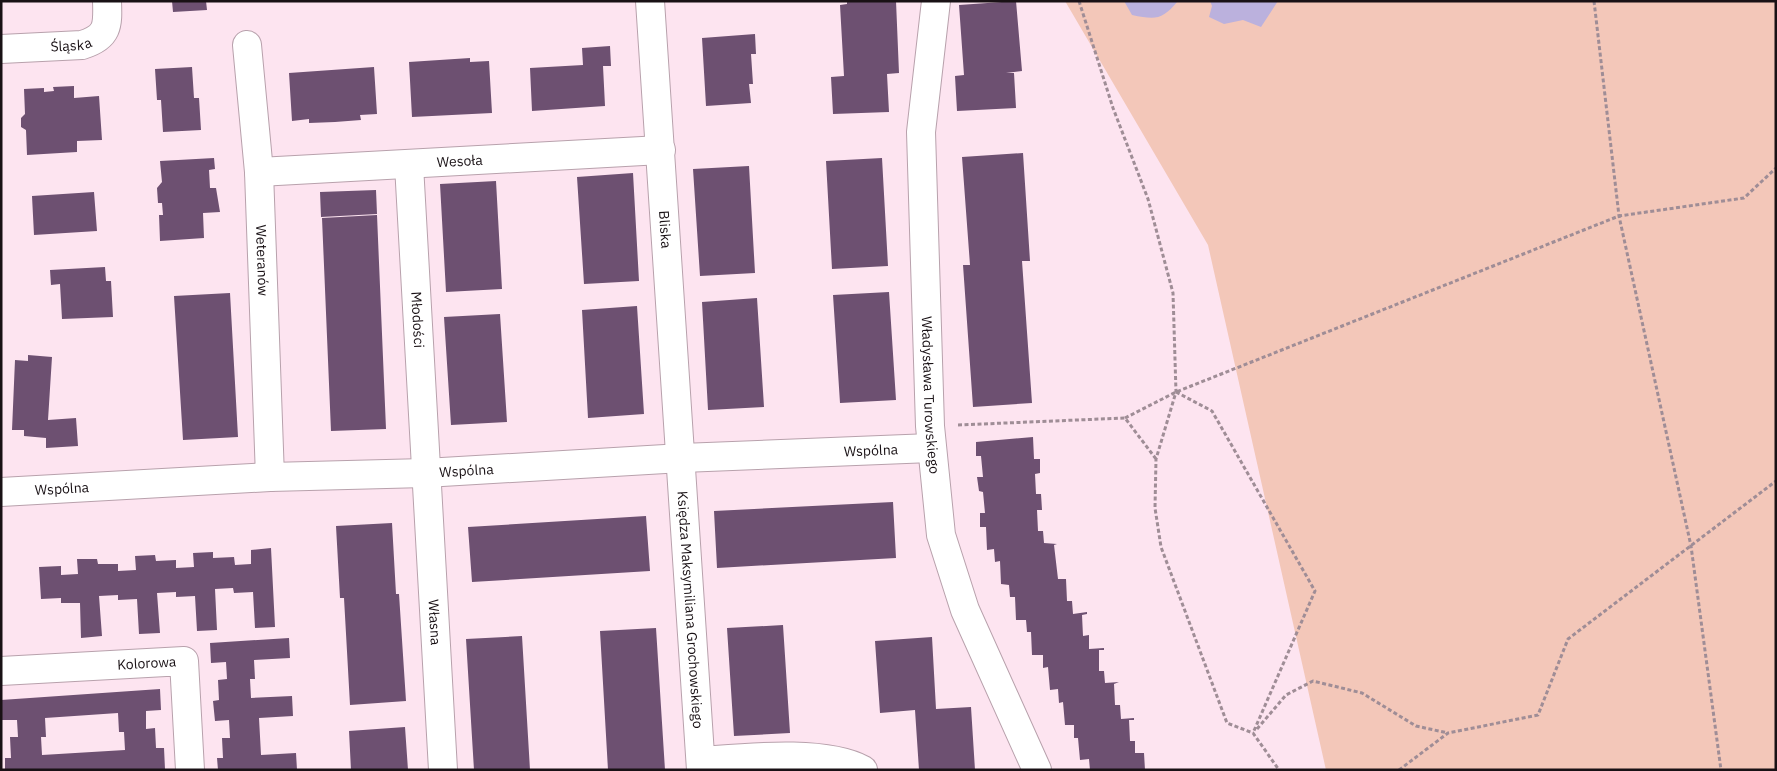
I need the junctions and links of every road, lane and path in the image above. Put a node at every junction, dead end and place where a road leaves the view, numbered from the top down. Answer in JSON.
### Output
{"nodes":[{"id":1,"x":107,"y":1,"type":"edge"},
{"id":2,"x":650,"y":1,"type":"edge"},
{"id":3,"x":936,"y":1,"type":"edge"},
{"id":4,"x":1079,"y":1,"type":"edge"},
{"id":5,"x":1594,"y":1,"type":"edge"},
{"id":6,"x":247,"y":45,"type":"dead end"},
{"id":7,"x":1,"y":49,"type":"edge"},
{"id":8,"x":660,"y":150,"type":"junction"},
{"id":9,"x":409,"y":165,"type":"junction"},
{"id":10,"x":1776,"y":168,"type":"edge"},
{"id":11,"x":259,"y":172,"type":"junction"},
{"id":12,"x":1619,"y":216,"type":"junction"},
{"id":13,"x":1176,"y":392,"type":"junction"},
{"id":14,"x":1125,"y":418,"type":"junction"},
{"id":15,"x":930,"y":437,"type":"junction"},
{"id":16,"x":682,"y":458,"type":"junction"},
{"id":17,"x":1156,"y":459,"type":"junction"},
{"id":18,"x":425,"y":473,"type":"junction"},
{"id":19,"x":270,"y":477,"type":"junction"},
{"id":20,"x":1776,"y":481,"type":"edge"},
{"id":21,"x":1,"y":492,"type":"edge"},
{"id":22,"x":1691,"y":546,"type":"junction"},
{"id":23,"x":1,"y":671,"type":"edge"},
{"id":24,"x":1253,"y":733,"type":"junction"},
{"id":25,"x":1448,"y":733,"type":"junction"},
{"id":26,"x":701,"y":765,"type":"edge"},
{"id":27,"x":190,"y":770,"type":"edge"},
{"id":28,"x":443,"y":770,"type":"edge"},
{"id":29,"x":863,"y":770,"type":"edge"},
{"id":30,"x":1037,"y":770,"type":"edge"},
{"id":31,"x":1279,"y":770,"type":"edge"},
{"id":32,"x":1399,"y":770,"type":"edge"},
{"id":33,"x":1722,"y":770,"type":"edge"}],
"edges":[{"from":1,"to":7,"type":"street","name":"Śląska"},
{"from":2,"to":8,"type":"street","name":"Bliska"},
{"from":3,"to":15,"type":"street","name":"Władysława Turowskiego"},
{"from":4,"to":13,"type":"path"},
{"from":5,"to":12,"type":"path"},
{"from":6,"to":11,"type":"street","name":"Weteranów"},
{"from":8,"to":9,"type":"street","name":"Wesoła"},
{"from":8,"to":16,"type":"street","name":"Bliska"},
{"from":9,"to":11,"type":"street","name":"Wesoła"},
{"from":9,"to":18,"type":"street","name":"Młodości"},
{"from":10,"to":12,"type":"path"},
{"from":11,"to":19,"type":"street","name":"Weteranów"},
{"from":12,"to":13,"type":"path"},
{"from":12,"to":22,"type":"path"},
{"from":13,"to":14,"type":"path"},
{"from":13,"to":17,"type":"path"},
{"from":13,"to":24,"type":"path"},
{"from":14,"to":15,"type":"path"},
{"from":14,"to":17,"type":"path"},
{"from":15,"to":16,"type":"street","name":"Wspólna"},
{"from":15,"to":30,"type":"street","name":"Władysława Turowskiego"},
{"from":16,"to":18,"type":"street","name":"Wspólna"},
{"from":16,"to":26,"type":"street","name":"Księdza Maksymiliana Grochowskiego"},
{"from":17,"to":24,"type":"path"},
{"from":18,"to":19,"type":"street","name":"Wspólna"},
{"from":18,"to":28,"type":"street","name":"Własna"},
{"from":19,"to":21,"type":"street","name":"Wspólna"},
{"from":20,"to":22,"type":"path"},
{"from":22,"to":25,"type":"path"},
{"from":22,"to":33,"type":"path"},
{"from":23,"to":27,"type":"street","name":"Kolorowa"},
{"from":24,"to":25,"type":"path"},
{"from":24,"to":31,"type":"path"},
{"from":25,"to":32,"type":"path"},
{"from":26,"to":29,"type":"street","name":"Księdza Maksymiliana Grochowskiego"}]}
